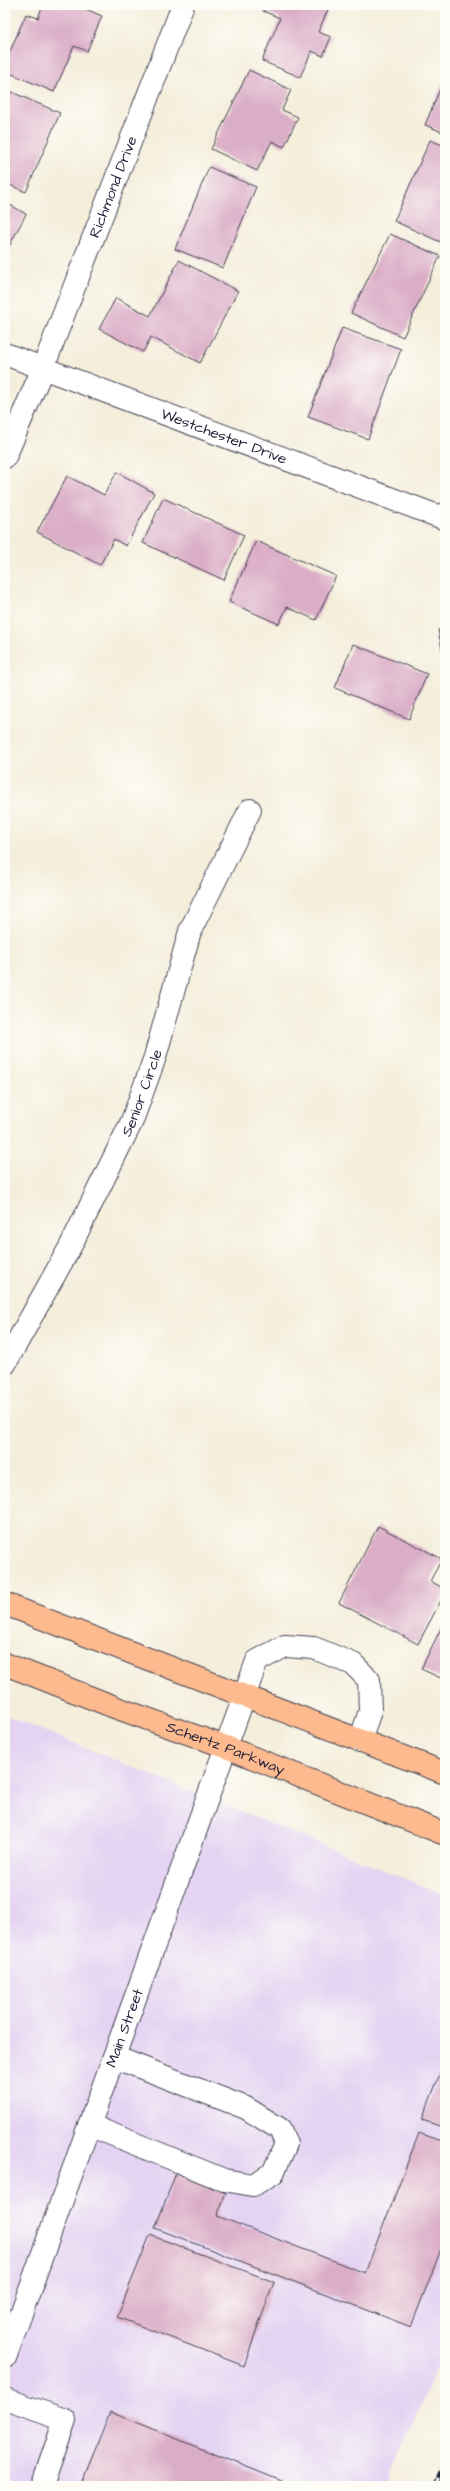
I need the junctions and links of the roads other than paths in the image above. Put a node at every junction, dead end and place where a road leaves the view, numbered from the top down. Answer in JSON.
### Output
{"nodes":[{"id":1,"x":183,"y":5,"type":"edge"},
{"id":2,"x":5,"y":354,"type":"edge"},
{"id":3,"x":43,"y":368,"type":"junction"},
{"id":4,"x":5,"y":457,"type":"edge"},
{"id":5,"x":444,"y":516,"type":"edge"},
{"id":6,"x":250,"y":810,"type":"dead end"},
{"id":7,"x":5,"y":1364,"type":"edge"},
{"id":8,"x":5,"y":1604,"type":"edge"},
{"id":9,"x":5,"y":1664,"type":"edge"},
{"id":10,"x":244,"y":1697,"type":"junction"},
{"id":11,"x":360,"y":1741,"type":"junction"},
{"id":12,"x":226,"y":1747,"type":"junction"},
{"id":13,"x":445,"y":1773,"type":"edge"},
{"id":14,"x":445,"y":1834,"type":"edge"},
{"id":15,"x":114,"y":2057,"type":"junction"},
{"id":16,"x":89,"y":2125,"type":"junction"},
{"id":17,"x":5,"y":2358,"type":"edge"},
{"id":18,"x":5,"y":2399,"type":"edge"},
{"id":19,"x":42,"y":2486,"type":"edge"}],
"edges":[{"from":1,"to":3,"type":"street","name":"Richmond Drive"},
{"from":2,"to":3,"type":"street","name":"Westchester Drive"},
{"from":3,"to":4,"type":"street","name":"Richmond Drive"},
{"from":3,"to":5,"type":"street","name":"Westchester Drive"},
{"from":6,"to":7,"type":"street","name":"Senior Circle"},
{"from":8,"to":10,"type":"main road"},
{"from":9,"to":12,"type":"main road","name":"Schertz Parkway"},
{"from":10,"to":11,"type":"main road"},
{"from":10,"to":11,"type":"street","name":"Main Street"},
{"from":10,"to":12,"type":"street","name":"Main Street"},
{"from":11,"to":13,"type":"main road"},
{"from":12,"to":14,"type":"main road","name":"Schertz Parkway"},
{"from":12,"to":15,"type":"street","name":"Main Street"},
{"from":15,"to":16,"type":"street","name":"Main Street"},
{"from":15,"to":16,"type":"street"},
{"from":16,"to":17,"type":"street","name":"Main Street"},
{"from":18,"to":19,"type":"street"}]}
